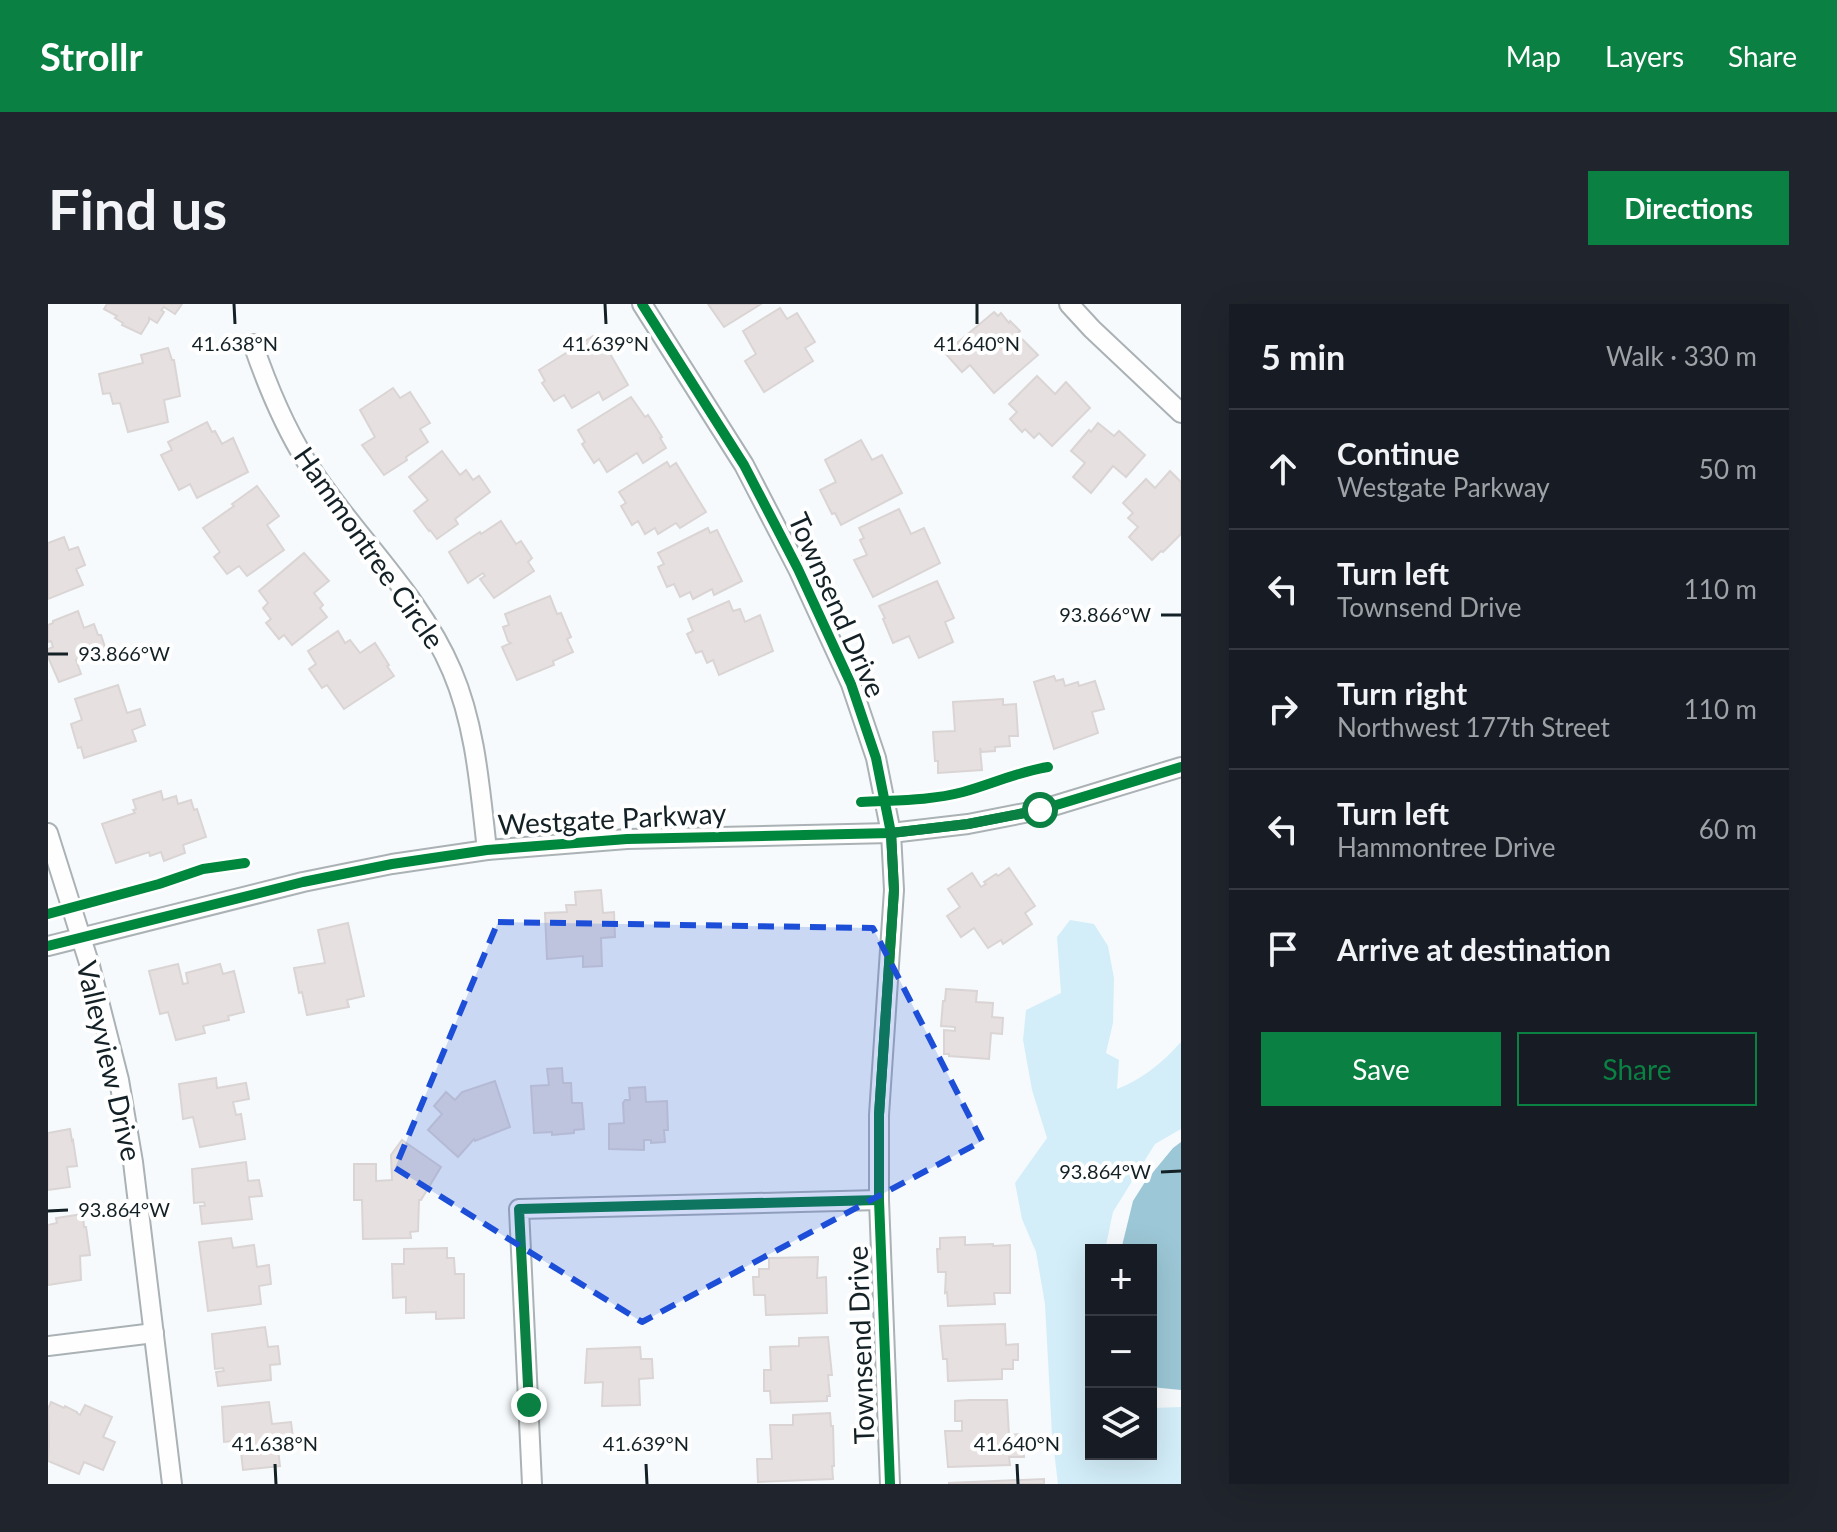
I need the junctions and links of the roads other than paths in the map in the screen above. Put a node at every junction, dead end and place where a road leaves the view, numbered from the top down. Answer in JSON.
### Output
{"nodes":[{"id":1,"x":642,"y":304,"type":"edge"},
{"id":2,"x":1069,"y":304,"type":"edge"},
{"id":3,"x":253,"y":344,"type":"dead end"},
{"id":4,"x":1181,"y":413,"type":"edge"},
{"id":5,"x":1181,"y":767,"type":"edge"},
{"id":6,"x":48,"y":833,"type":"edge"},
{"id":7,"x":891,"y":833,"type":"junction"},
{"id":8,"x":487,"y":850,"type":"junction"},
{"id":9,"x":81,"y":938,"type":"junction"},
{"id":10,"x":48,"y":946,"type":"edge"},
{"id":11,"x":879,"y":1200,"type":"junction"},
{"id":12,"x":154,"y":1333,"type":"junction"},
{"id":13,"x":48,"y":1346,"type":"edge"},
{"id":14,"x":172,"y":1484,"type":"edge"},
{"id":15,"x":532,"y":1484,"type":"edge"},
{"id":16,"x":890,"y":1484,"type":"edge"}],
"edges":[{"from":1,"to":7,"type":"street","name":"Townsend Drive"},
{"from":2,"to":4,"type":"street"},
{"from":3,"to":8,"type":"street","name":"Hammontree Circle"},
{"from":5,"to":7,"type":"street","name":"Westgate Parkway"},
{"from":6,"to":9,"type":"street","name":"Valleyview Drive"},
{"from":7,"to":8,"type":"street","name":"Westgate Parkway"},
{"from":7,"to":11,"type":"street","name":"Townsend Drive"},
{"from":8,"to":9,"type":"street","name":"Westgate Parkway"},
{"from":9,"to":10,"type":"street","name":"Westgate Parkway"},
{"from":9,"to":12,"type":"street","name":"Valleyview Drive"},
{"from":11,"to":15,"type":"street"},
{"from":11,"to":16,"type":"street","name":"Townsend Drive"},
{"from":12,"to":13,"type":"street"},
{"from":12,"to":14,"type":"street","name":"Valleyview Drive"}]}
